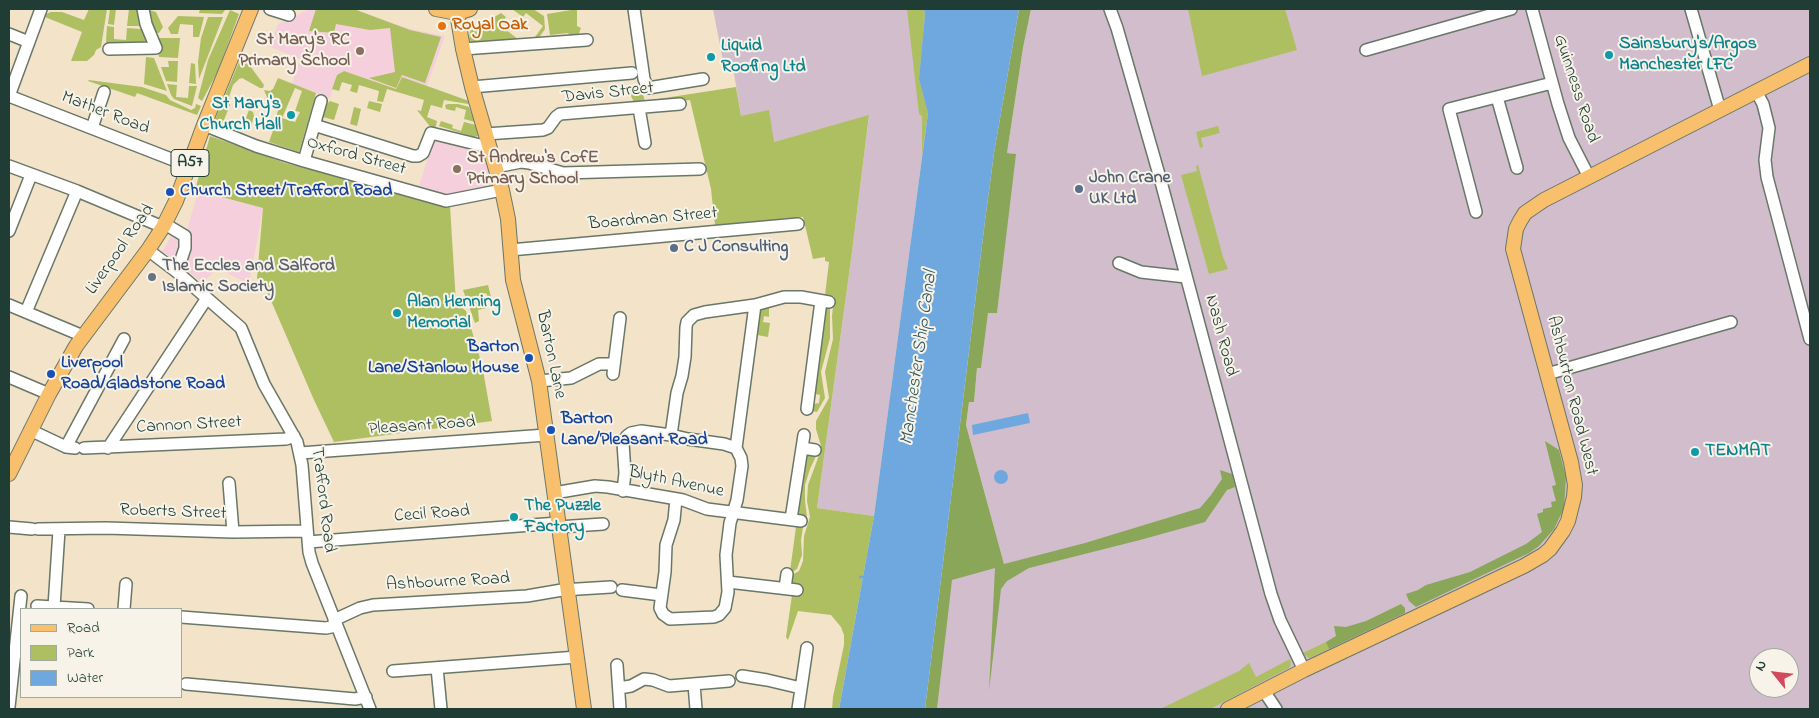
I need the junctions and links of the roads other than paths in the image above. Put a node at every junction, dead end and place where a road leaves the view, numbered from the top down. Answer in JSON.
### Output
{"nodes":[{"id":1,"x":41,"y":9,"type":"edge"},
{"id":2,"x":143,"y":9,"type":"edge"},
{"id":3,"x":251,"y":9,"type":"edge"},
{"id":4,"x":270,"y":9,"type":"edge"},
{"id":5,"x":436,"y":9,"type":"edge"},
{"id":6,"x":634,"y":9,"type":"edge"},
{"id":7,"x":1110,"y":9,"type":"edge"},
{"id":8,"x":1511,"y":9,"type":"edge"},
{"id":9,"x":1532,"y":9,"type":"edge"},
{"id":10,"x":1691,"y":9,"type":"edge"},
{"id":11,"x":461,"y":10,"type":"edge"},
{"id":12,"x":289,"y":15,"type":"dead end"},
{"id":13,"x":9,"y":34,"type":"edge"},
{"id":14,"x":586,"y":40,"type":"dead end"},
{"id":15,"x":28,"y":42,"type":"junction"},
{"id":16,"x":463,"y":49,"type":"junction"},
{"id":17,"x":109,"y":50,"type":"dead end"},
{"id":18,"x":1366,"y":50,"type":"dead end"},
{"id":19,"x":1810,"y":64,"type":"edge"},
{"id":20,"x":632,"y":74,"type":"dead end"},
{"id":21,"x":703,"y":79,"type":"dead end"},
{"id":22,"x":1552,"y":82,"type":"junction"},
{"id":23,"x":472,"y":87,"type":"junction"},
{"id":24,"x":104,"y":92,"type":"dead end"},
{"id":25,"x":1756,"y":92,"type":"junction"},
{"id":26,"x":9,"y":96,"type":"edge"},
{"id":27,"x":1497,"y":97,"type":"junction"},
{"id":28,"x":321,"y":101,"type":"dead end"},
{"id":29,"x":680,"y":104,"type":"dead end"},
{"id":30,"x":638,"y":108,"type":"junction"},
{"id":31,"x":1720,"y":110,"type":"junction"},
{"id":32,"x":204,"y":125,"type":"junction"},
{"id":33,"x":314,"y":125,"type":"junction"},
{"id":34,"x":92,"y":128,"type":"junction"},
{"id":35,"x":487,"y":139,"type":"junction"},
{"id":36,"x":645,"y":143,"type":"dead end"},
{"id":37,"x":304,"y":161,"type":"junction"},
{"id":38,"x":9,"y":166,"type":"edge"},
{"id":39,"x":189,"y":166,"type":"junction"},
{"id":40,"x":496,"y":167,"type":"junction"},
{"id":41,"x":1517,"y":168,"type":"dead end"},
{"id":42,"x":700,"y":169,"type":"dead end"},
{"id":43,"x":31,"y":175,"type":"junction"},
{"id":44,"x":1590,"y":177,"type":"junction"},
{"id":45,"x":502,"y":190,"type":"junction"},
{"id":46,"x":76,"y":191,"type":"junction"},
{"id":47,"x":1476,"y":212,"type":"dead end"},
{"id":48,"x":798,"y":224,"type":"dead end"},
{"id":49,"x":164,"y":225,"type":"junction"},
{"id":50,"x":9,"y":231,"type":"edge"},
{"id":51,"x":148,"y":250,"type":"junction"},
{"id":52,"x":510,"y":250,"type":"junction"},
{"id":53,"x":1119,"y":263,"type":"dead end"},
{"id":54,"x":177,"y":272,"type":"junction"},
{"id":55,"x":1186,"y":278,"type":"junction"},
{"id":56,"x":207,"y":298,"type":"junction"},
{"id":57,"x":9,"y":305,"type":"edge"},
{"id":58,"x":755,"y":305,"type":"junction"},
{"id":59,"x":26,"y":312,"type":"junction"},
{"id":60,"x":1731,"y":322,"type":"dead end"},
{"id":61,"x":616,"y":323,"type":"dead end"},
{"id":62,"x":83,"y":336,"type":"junction"},
{"id":63,"x":124,"y":339,"type":"dead end"},
{"id":64,"x":1810,"y":339,"type":"edge"},
{"id":65,"x":1547,"y":374,"type":"junction"},
{"id":66,"x":9,"y":377,"type":"edge"},
{"id":67,"x":539,"y":381,"type":"junction"},
{"id":68,"x":49,"y":394,"type":"junction"},
{"id":69,"x":811,"y":402,"type":"dead end"},
{"id":70,"x":30,"y":430,"type":"junction"},
{"id":71,"x":546,"y":435,"type":"junction"},
{"id":72,"x":672,"y":435,"type":"junction"},
{"id":73,"x":804,"y":435,"type":"dead end"},
{"id":74,"x":294,"y":436,"type":"junction"},
{"id":75,"x":75,"y":447,"type":"junction"},
{"id":76,"x":108,"y":448,"type":"junction"},
{"id":77,"x":736,"y":448,"type":"junction"},
{"id":78,"x":802,"y":448,"type":"junction"},
{"id":79,"x":815,"y":450,"type":"dead end"},
{"id":80,"x":300,"y":453,"type":"junction"},
{"id":81,"x":9,"y":474,"type":"edge"},
{"id":82,"x":229,"y":483,"type":"dead end"},
{"id":83,"x":624,"y":490,"type":"junction"},
{"id":84,"x":554,"y":494,"type":"junction"},
{"id":85,"x":676,"y":499,"type":"junction"},
{"id":86,"x":733,"y":513,"type":"junction"},
{"id":87,"x":603,"y":524,"type":"dead end"},
{"id":88,"x":558,"y":525,"type":"junction"},
{"id":89,"x":9,"y":527,"type":"edge"},
{"id":90,"x":59,"y":530,"type":"junction"},
{"id":91,"x":233,"y":532,"type":"junction"},
{"id":92,"x":308,"y":537,"type":"junction"},
{"id":93,"x":787,"y":574,"type":"dead end"},
{"id":94,"x":728,"y":582,"type":"junction"},
{"id":95,"x":126,"y":584,"type":"dead end"},
{"id":96,"x":785,"y":588,"type":"junction"},
{"id":97,"x":567,"y":590,"type":"junction"},
{"id":98,"x":797,"y":590,"type":"dead end"},
{"id":99,"x":661,"y":595,"type":"junction"},
{"id":100,"x":54,"y":607,"type":"junction"},
{"id":101,"x":26,"y":608,"type":"edge"},
{"id":102,"x":71,"y":608,"type":"edge"},
{"id":103,"x":124,"y":608,"type":"edge"},
{"id":104,"x":182,"y":617,"type":"edge"},
{"id":105,"x":335,"y":623,"type":"junction"},
{"id":106,"x":20,"y":643,"type":"edge"},
{"id":107,"x":809,"y":656,"type":"dead end"},
{"id":108,"x":576,"y":657,"type":"junction"},
{"id":109,"x":617,"y":665,"type":"dead end"},
{"id":110,"x":437,"y":668,"type":"junction"},
{"id":111,"x":1304,"y":670,"type":"junction"},
{"id":112,"x":394,"y":671,"type":"dead end"},
{"id":113,"x":742,"y":676,"type":"dead end"},
{"id":114,"x":729,"y":681,"type":"dead end"},
{"id":115,"x":186,"y":684,"type":"dead end"},
{"id":116,"x":694,"y":684,"type":"junction"},
{"id":117,"x":618,"y":688,"type":"junction"},
{"id":118,"x":802,"y":688,"type":"junction"},
{"id":119,"x":1264,"y":691,"type":"junction"},
{"id":120,"x":366,"y":697,"type":"junction"},
{"id":121,"x":9,"y":707,"type":"edge"},
{"id":122,"x":370,"y":709,"type":"edge"},
{"id":123,"x":441,"y":709,"type":"edge"},
{"id":124,"x":584,"y":709,"type":"edge"},
{"id":125,"x":620,"y":709,"type":"edge"},
{"id":126,"x":696,"y":709,"type":"edge"},
{"id":127,"x":798,"y":709,"type":"edge"},
{"id":128,"x":1228,"y":709,"type":"edge"},
{"id":129,"x":1276,"y":709,"type":"edge"}],
"edges":[{"from":1,"to":15,"type":"street"},
{"from":2,"to":17,"type":"street"},
{"from":3,"to":32,"type":"main road","name":"Liverpool Road","number":"A57"},
{"from":4,"to":12,"type":"street"},
{"from":5,"to":11,"type":"main road"},
{"from":6,"to":21,"type":"street"},
{"from":7,"to":55,"type":"street","name":"Nash Road"},
{"from":8,"to":18,"type":"street"},
{"from":9,"to":22,"type":"street","name":"Guinness Road"},
{"from":10,"to":31,"type":"street"},
{"from":11,"to":16,"type":"main road","name":"Barton Lane"},
{"from":13,"to":15,"type":"street"},
{"from":14,"to":16,"type":"street"},
{"from":15,"to":26,"type":"street"},
{"from":16,"to":23,"type":"main road","name":"Barton Lane"},
{"from":19,"to":25,"type":"main road","name":"Ashburton Road West"},
{"from":20,"to":23,"type":"street"},
{"from":22,"to":27,"type":"street"},
{"from":22,"to":44,"type":"street","name":"Guinness Road"},
{"from":23,"to":35,"type":"main road","name":"Barton Lane"},
{"from":24,"to":34,"type":"street"},
{"from":25,"to":31,"type":"main road","name":"Ashburton Road West"},
{"from":25,"to":64,"type":"street"},
{"from":26,"to":34,"type":"street","name":"Mather Road"},
{"from":27,"to":41,"type":"street"},
{"from":27,"to":47,"type":"street"},
{"from":28,"to":33,"type":"street"},
{"from":29,"to":30,"type":"street","name":"Davis Street"},
{"from":30,"to":35,"type":"street","name":"Davis Street"},
{"from":30,"to":36,"type":"street"},
{"from":31,"to":44,"type":"main road","name":"Ashburton Road West"},
{"from":32,"to":37,"type":"street","name":"Oxford Street"},
{"from":32,"to":39,"type":"main road","name":"Liverpool Road","number":"A57"},
{"from":33,"to":35,"type":"street","name":"Davis Street"},
{"from":33,"to":37,"type":"street"},
{"from":34,"to":39,"type":"street","name":"Mather Road"},
{"from":35,"to":40,"type":"main road","name":"Barton Lane"},
{"from":37,"to":45,"type":"street","name":"Oxford Street"},
{"from":38,"to":43,"type":"street"},
{"from":39,"to":49,"type":"main road","name":"Liverpool Road","number":"A57"},
{"from":40,"to":42,"type":"street"},
{"from":40,"to":45,"type":"main road","name":"Barton Lane"},
{"from":43,"to":46,"type":"street"},
{"from":43,"to":50,"type":"street"},
{"from":44,"to":65,"type":"main road","name":"Ashburton Road West"},
{"from":45,"to":52,"type":"main road","name":"Barton Lane"},
{"from":46,"to":49,"type":"street"},
{"from":46,"to":59,"type":"street"},
{"from":48,"to":52,"type":"street","name":"Boardman Street"},
{"from":49,"to":51,"type":"main road","name":"Liverpool Road","number":"A57"},
{"from":49,"to":54,"type":"street"},
{"from":51,"to":54,"type":"street","name":"Trafford Road"},
{"from":51,"to":62,"type":"main road","name":"Liverpool Road","number":"A57"},
{"from":52,"to":67,"type":"main road","name":"Barton Lane"},
{"from":53,"to":55,"type":"street"},
{"from":54,"to":56,"type":"street","name":"Trafford Road"},
{"from":55,"to":111,"type":"street","name":"Nash Road"},
{"from":56,"to":74,"type":"street","name":"Trafford Road"},
{"from":56,"to":76,"type":"street"},
{"from":57,"to":59,"type":"street"},
{"from":58,"to":69,"type":"street"},
{"from":58,"to":72,"type":"street"},
{"from":58,"to":77,"type":"street"},
{"from":59,"to":62,"type":"street"},
{"from":60,"to":65,"type":"street"},
{"from":61,"to":67,"type":"street"},
{"from":62,"to":68,"type":"main road","name":"Liverpool Road","number":"A57"},
{"from":63,"to":75,"type":"street"},
{"from":65,"to":111,"type":"main road","name":"Ashburton Road West"},
{"from":66,"to":68,"type":"street"},
{"from":67,"to":71,"type":"main road","name":"Barton Lane"},
{"from":68,"to":70,"type":"main road","name":"Liverpool Road","number":"A57"},
{"from":70,"to":75,"type":"street"},
{"from":70,"to":81,"type":"main road","name":"Liverpool Road","number":"A57"},
{"from":71,"to":80,"type":"street","name":"Pleasant Road"},
{"from":71,"to":84,"type":"main road","name":"Barton Lane"},
{"from":72,"to":77,"type":"street"},
{"from":72,"to":83,"type":"street"},
{"from":73,"to":78,"type":"street","name":"Blyth Avenue"},
{"from":74,"to":76,"type":"street","name":"Cannon Street"},
{"from":74,"to":80,"type":"street","name":"Trafford Road"},
{"from":75,"to":76,"type":"street","name":"Cannon Street"},
{"from":77,"to":86,"type":"street"},
{"from":78,"to":79,"type":"street"},
{"from":78,"to":86,"type":"street","name":"Blyth Avenue"},
{"from":80,"to":92,"type":"street","name":"Trafford Road"},
{"from":82,"to":91,"type":"street"},
{"from":83,"to":84,"type":"street","name":"Blyth Avenue"},
{"from":83,"to":85,"type":"street","name":"Blyth Avenue"},
{"from":84,"to":88,"type":"main road","name":"Barton Lane"},
{"from":85,"to":86,"type":"street","name":"Blyth Avenue"},
{"from":85,"to":99,"type":"street"},
{"from":86,"to":94,"type":"street"},
{"from":87,"to":88,"type":"street","name":"Cecil Road"},
{"from":88,"to":92,"type":"street","name":"Cecil Road"},
{"from":88,"to":97,"type":"main road","name":"Barton Lane"},
{"from":89,"to":90,"type":"street","name":"Roberts Street"},
{"from":90,"to":91,"type":"street","name":"Roberts Street"},
{"from":90,"to":100,"type":"street"},
{"from":91,"to":92,"type":"street","name":"Roberts Street"},
{"from":92,"to":105,"type":"street","name":"Trafford Road"},
{"from":93,"to":96,"type":"street"},
{"from":94,"to":96,"type":"street"},
{"from":94,"to":99,"type":"street"},
{"from":95,"to":103,"type":"street"},
{"from":96,"to":98,"type":"street"},
{"from":97,"to":99,"type":"street","name":"Ashbourne Road"},
{"from":97,"to":105,"type":"street","name":"Ashbourne Road"},
{"from":97,"to":108,"type":"main road","name":"Barton Lane"},
{"from":100,"to":101,"type":"street"},
{"from":100,"to":102,"type":"street"},
{"from":104,"to":105,"type":"street"},
{"from":105,"to":120,"type":"street","name":"Trafford Road"},
{"from":106,"to":121,"type":"street"},
{"from":107,"to":118,"type":"street"},
{"from":108,"to":110,"type":"street"},
{"from":108,"to":124,"type":"main road","name":"Barton Lane"},
{"from":109,"to":117,"type":"street"},
{"from":110,"to":112,"type":"street"},
{"from":110,"to":123,"type":"street"},
{"from":111,"to":119,"type":"main road","name":"Ashburton Road West"},
{"from":113,"to":118,"type":"street"},
{"from":114,"to":116,"type":"street"},
{"from":115,"to":120,"type":"street"},
{"from":116,"to":117,"type":"street"},
{"from":116,"to":126,"type":"street"},
{"from":117,"to":125,"type":"street"},
{"from":118,"to":127,"type":"street"},
{"from":119,"to":128,"type":"main road","name":"Ashburton Road West"},
{"from":119,"to":129,"type":"street"},
{"from":120,"to":122,"type":"street","name":"Trafford Road"}]}
